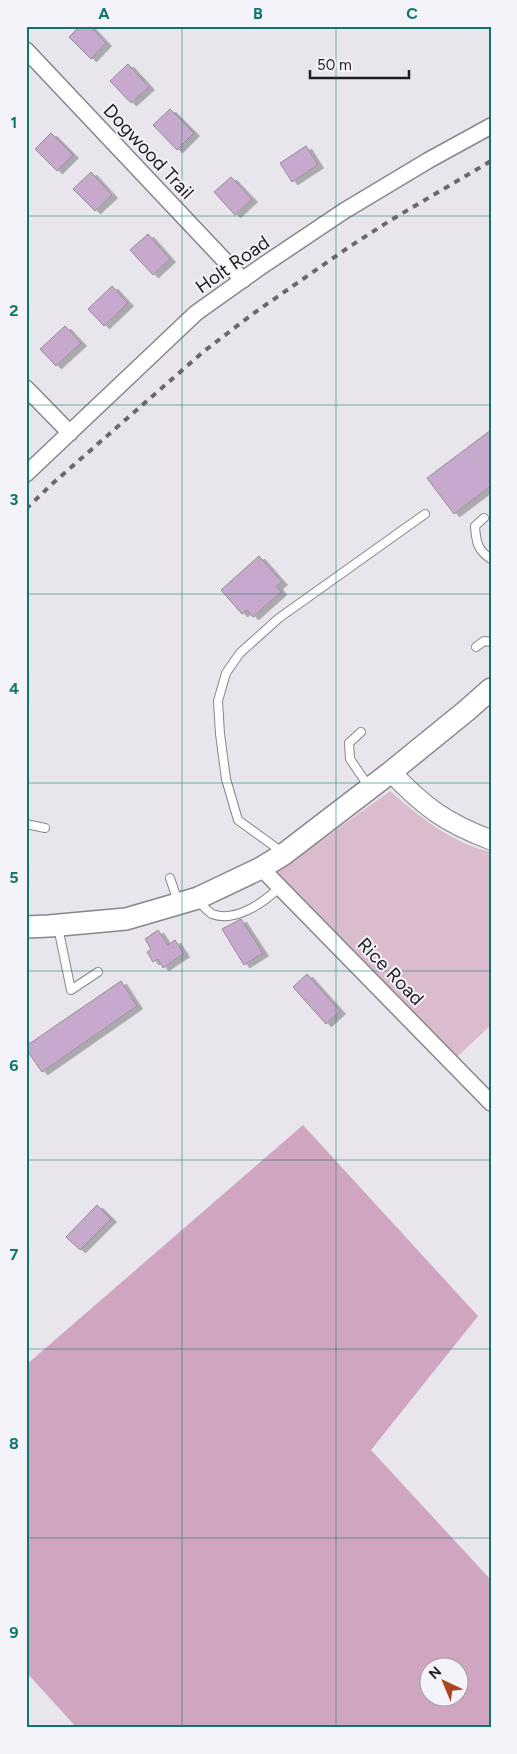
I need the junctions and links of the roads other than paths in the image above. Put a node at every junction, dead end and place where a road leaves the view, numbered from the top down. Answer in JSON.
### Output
{"nodes":[{"id":1,"x":26,"y":50,"type":"edge"},
{"id":2,"x":491,"y":126,"type":"edge"},
{"id":3,"x":243,"y":280,"type":"junction"},
{"id":4,"x":26,"y":388,"type":"edge"},
{"id":5,"x":70,"y":433,"type":"junction"},
{"id":6,"x":26,"y":474,"type":"edge"},
{"id":7,"x":425,"y":514,"type":"dead end"},
{"id":8,"x":484,"y":518,"type":"dead end"},
{"id":9,"x":491,"y":559,"type":"edge"},
{"id":10,"x":491,"y":642,"type":"edge"},
{"id":11,"x":476,"y":647,"type":"dead end"},
{"id":12,"x":491,"y":689,"type":"edge"},
{"id":13,"x":361,"y":732,"type":"dead end"},
{"id":14,"x":391,"y":772,"type":"junction"},
{"id":15,"x":370,"y":789,"type":"junction"},
{"id":16,"x":26,"y":824,"type":"edge"},
{"id":17,"x":45,"y":828,"type":"dead end"},
{"id":18,"x":491,"y":840,"type":"edge"},
{"id":19,"x":284,"y":854,"type":"junction"},
{"id":20,"x":262,"y":868,"type":"junction"},
{"id":21,"x":170,"y":878,"type":"dead end"},
{"id":22,"x":280,"y":887,"type":"junction"},
{"id":23,"x":187,"y":901,"type":"junction"},
{"id":24,"x":58,"y":925,"type":"junction"},
{"id":25,"x":26,"y":927,"type":"edge"},
{"id":26,"x":98,"y":972,"type":"dead end"},
{"id":27,"x":491,"y":1103,"type":"edge"}],
"edges":[{"from":1,"to":3,"type":"street","name":"Dogwood Trail"},
{"from":2,"to":3,"type":"street","name":"Holt Road"},
{"from":3,"to":5,"type":"street","name":"Holt Road"},
{"from":4,"to":5,"type":"street"},
{"from":5,"to":6,"type":"street","name":"Holt Road"},
{"from":7,"to":19,"type":"lane"},
{"from":8,"to":9,"type":"lane"},
{"from":10,"to":11,"type":"lane"},
{"from":12,"to":14,"type":"main road"},
{"from":13,"to":15,"type":"lane"},
{"from":14,"to":15,"type":"main road"},
{"from":14,"to":18,"type":"street"},
{"from":15,"to":19,"type":"main road"},
{"from":16,"to":17,"type":"lane"},
{"from":19,"to":20,"type":"main road"},
{"from":20,"to":22,"type":"street","name":"Rice Road"},
{"from":20,"to":23,"type":"main road"},
{"from":21,"to":23,"type":"lane"},
{"from":22,"to":23,"type":"lane"},
{"from":22,"to":27,"type":"street","name":"Rice Road"},
{"from":23,"to":24,"type":"main road"},
{"from":24,"to":25,"type":"main road"},
{"from":24,"to":26,"type":"lane"}]}
